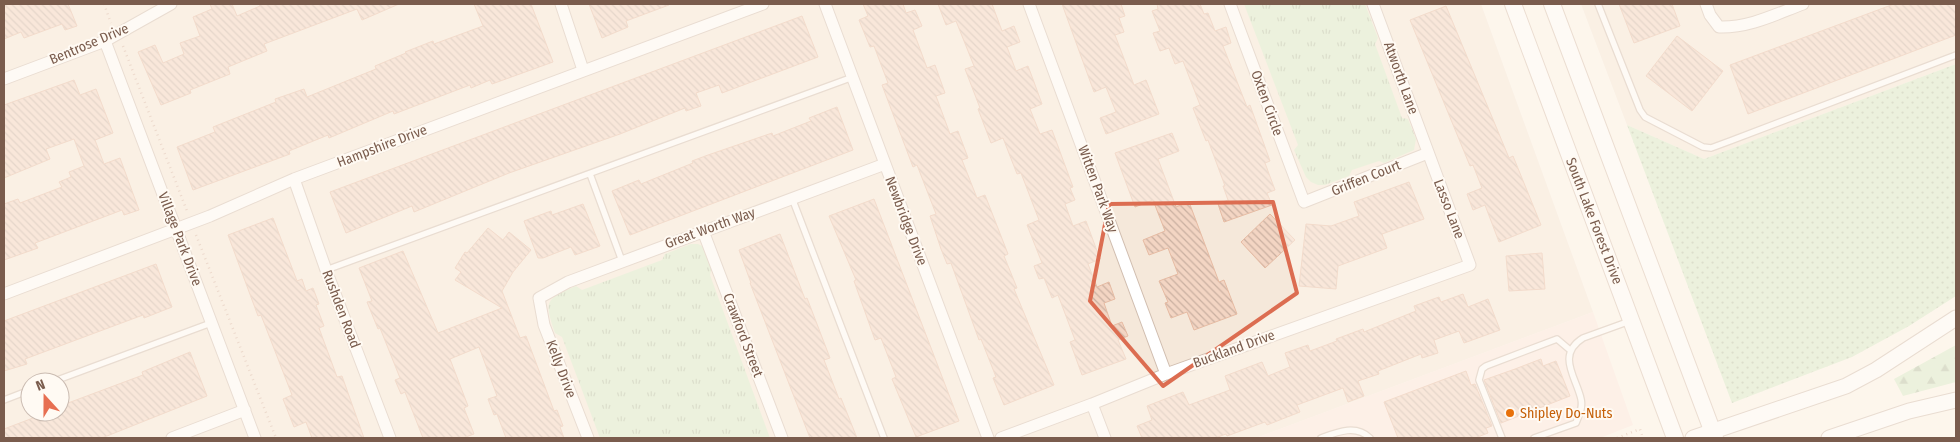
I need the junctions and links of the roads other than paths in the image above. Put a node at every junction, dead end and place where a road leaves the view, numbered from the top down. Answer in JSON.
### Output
{"nodes":[{"id":1,"x":171,"y":4,"type":"edge"},
{"id":2,"x":561,"y":4,"type":"edge"},
{"id":3,"x":764,"y":4,"type":"edge"},
{"id":4,"x":825,"y":4,"type":"edge"},
{"id":5,"x":1029,"y":4,"type":"edge"},
{"id":6,"x":1230,"y":4,"type":"edge"},
{"id":7,"x":1375,"y":4,"type":"edge"},
{"id":8,"x":1513,"y":4,"type":"edge"},
{"id":9,"x":1552,"y":4,"type":"edge"},
{"id":10,"x":1598,"y":4,"type":"edge"},
{"id":11,"x":1706,"y":4,"type":"edge"},
{"id":12,"x":1803,"y":4,"type":"edge"},
{"id":13,"x":105,"y":40,"type":"junction"},
{"id":14,"x":1956,"y":55,"type":"edge"},
{"id":15,"x":584,"y":70,"type":"junction"},
{"id":16,"x":853,"y":77,"type":"junction"},
{"id":17,"x":4,"y":79,"type":"edge"},
{"id":18,"x":1428,"y":153,"type":"junction"},
{"id":19,"x":884,"y":164,"type":"junction"},
{"id":20,"x":590,"y":174,"type":"junction"},
{"id":21,"x":294,"y":179,"type":"junction"},
{"id":22,"x":792,"y":198,"type":"junction"},
{"id":23,"x":1304,"y":202,"type":"joint"},
{"id":24,"x":176,"y":228,"type":"junction"},
{"id":25,"x":703,"y":231,"type":"junction"},
{"id":26,"x":622,"y":261,"type":"junction"},
{"id":27,"x":1470,"y":265,"type":"joint"},
{"id":28,"x":326,"y":270,"type":"junction"},
{"id":29,"x":4,"y":294,"type":"edge"},
{"id":30,"x":539,"y":298,"type":"joint"},
{"id":31,"x":1956,"y":318,"type":"edge"},
{"id":32,"x":1632,"y":320,"type":"junction"},
{"id":33,"x":211,"y":323,"type":"junction"},
{"id":34,"x":1570,"y":350,"type":"junction"},
{"id":35,"x":1166,"y":374,"type":"junction"},
{"id":36,"x":70,"y":375,"type":"edge"},
{"id":37,"x":20,"y":394,"type":"edge"},
{"id":38,"x":4,"y":400,"type":"edge"},
{"id":39,"x":1956,"y":400,"type":"edge"},
{"id":40,"x":1092,"y":404,"type":"junction"},
{"id":41,"x":244,"y":410,"type":"junction"},
{"id":42,"x":1714,"y":435,"type":"edge"},
{"id":43,"x":172,"y":438,"type":"edge"},
{"id":44,"x":255,"y":438,"type":"edge"},
{"id":45,"x":390,"y":438,"type":"edge"},
{"id":46,"x":588,"y":438,"type":"edge"},
{"id":47,"x":782,"y":438,"type":"edge"},
{"id":48,"x":884,"y":438,"type":"edge"},
{"id":49,"x":988,"y":438,"type":"edge"},
{"id":50,"x":1000,"y":438,"type":"edge"},
{"id":51,"x":1105,"y":438,"type":"edge"},
{"id":52,"x":1321,"y":438,"type":"edge"},
{"id":53,"x":1370,"y":438,"type":"edge"},
{"id":54,"x":1502,"y":438,"type":"edge"},
{"id":55,"x":1534,"y":438,"type":"edge"},
{"id":56,"x":1675,"y":438,"type":"edge"},
{"id":57,"x":1693,"y":438,"type":"edge"},
{"id":58,"x":1829,"y":438,"type":"edge"}],
"edges":[{"from":1,"to":13,"type":"street","name":"Bentrose Drive"},
{"from":2,"to":15,"type":"street"},
{"from":3,"to":15,"type":"street","name":"Hampshire Drive"},
{"from":4,"to":16,"type":"street","name":"Newbridge Drive"},
{"from":5,"to":35,"type":"street","name":"Witten Park Way"},
{"from":6,"to":23,"type":"street","name":"Oxten Circle"},
{"from":7,"to":18,"type":"street","name":"Atworth Lane"},
{"from":8,"to":32,"type":"main road","name":"South Lake Forest Drive"},
{"from":9,"to":42,"type":"main road"},
{"from":10,"to":14,"type":"lane"},
{"from":11,"to":12,"type":"street"},
{"from":13,"to":17,"type":"street","name":"Bentrose Drive"},
{"from":13,"to":24,"type":"street","name":"Village Park Drive"},
{"from":15,"to":21,"type":"street","name":"Hampshire Drive"},
{"from":16,"to":19,"type":"street","name":"Newbridge Drive"},
{"from":16,"to":20,"type":"lane"},
{"from":18,"to":23,"type":"street","name":"Griffen Court"},
{"from":18,"to":27,"type":"street","name":"Lasso Lane"},
{"from":19,"to":22,"type":"street","name":"Great Worth Way"},
{"from":19,"to":49,"type":"street","name":"Newbridge Drive"},
{"from":20,"to":26,"type":"lane"},
{"from":20,"to":28,"type":"lane"},
{"from":21,"to":24,"type":"street","name":"Hampshire Drive"},
{"from":21,"to":28,"type":"street","name":"Rushden Road"},
{"from":22,"to":25,"type":"street","name":"Great Worth Way"},
{"from":22,"to":48,"type":"lane"},
{"from":24,"to":29,"type":"street","name":"Hampshire Drive"},
{"from":24,"to":33,"type":"street","name":"Village Park Drive"},
{"from":25,"to":26,"type":"street","name":"Great Worth Way"},
{"from":25,"to":47,"type":"street","name":"Crawford Street"},
{"from":26,"to":30,"type":"street","name":"Great Worth Way"},
{"from":27,"to":35,"type":"street","name":"Buckland Drive"},
{"from":28,"to":45,"type":"street","name":"Rushden Road"},
{"from":30,"to":46,"type":"street","name":"Kelly Drive"},
{"from":31,"to":42,"type":"street"},
{"from":32,"to":34,"type":"lane"},
{"from":32,"to":56,"type":"main road","name":"South Lake Forest Drive"},
{"from":33,"to":36,"type":"lane"},
{"from":33,"to":41,"type":"street","name":"Village Park Drive"},
{"from":34,"to":54,"type":"lane"},
{"from":34,"to":55,"type":"lane"},
{"from":35,"to":40,"type":"street","name":"Buckland Drive"},
{"from":37,"to":38,"type":"lane"},
{"from":39,"to":58,"type":"street"},
{"from":40,"to":50,"type":"street","name":"Buckland Drive"},
{"from":40,"to":51,"type":"street"},
{"from":41,"to":43,"type":"street"},
{"from":41,"to":44,"type":"street","name":"Village Park Drive"},
{"from":42,"to":57,"type":"street"},
{"from":52,"to":53,"type":"lane"}]}
